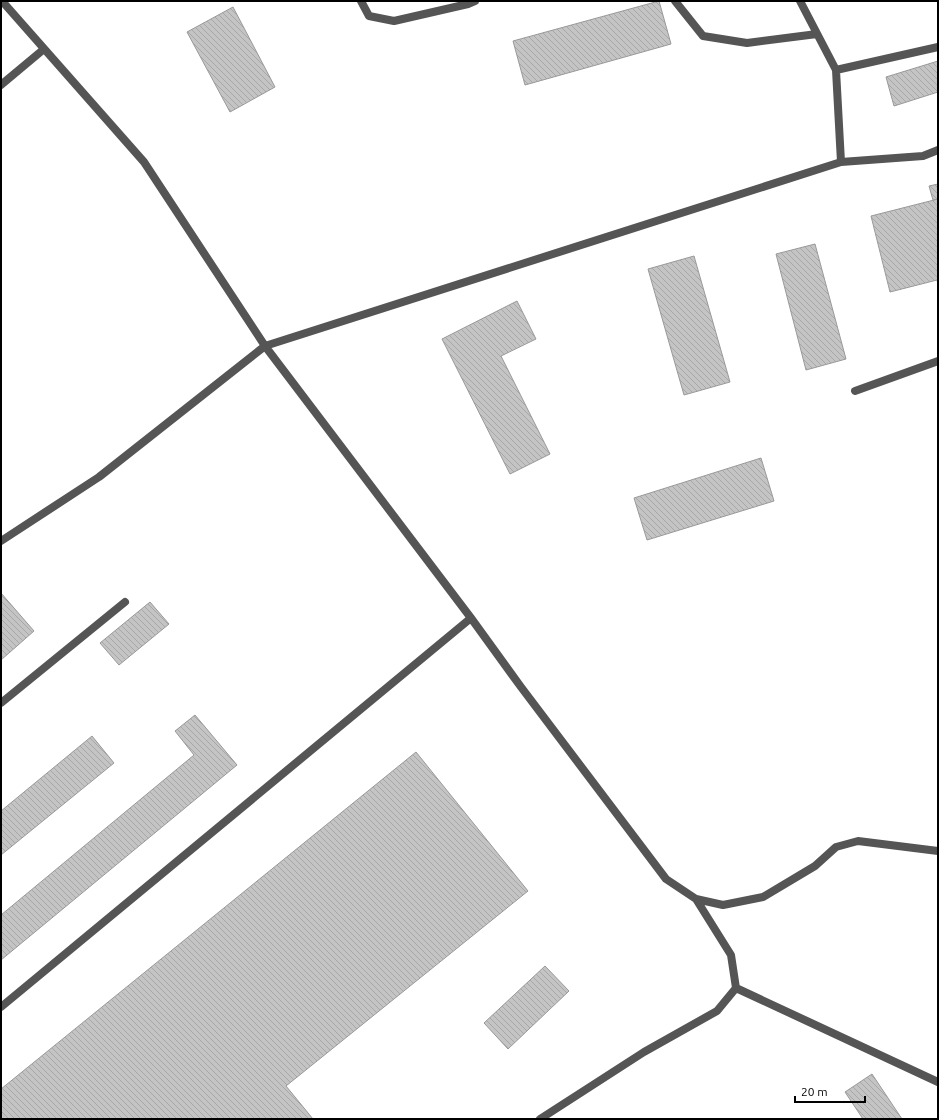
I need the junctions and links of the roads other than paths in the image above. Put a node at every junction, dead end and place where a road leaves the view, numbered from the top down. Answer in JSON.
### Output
{"nodes":[{"id":1,"x":2,"y":1,"type":"edge"},
{"id":2,"x":361,"y":1,"type":"edge"},
{"id":3,"x":475,"y":1,"type":"edge"},
{"id":4,"x":675,"y":1,"type":"edge"},
{"id":5,"x":800,"y":1,"type":"edge"},
{"id":6,"x":817,"y":34,"type":"junction"},
{"id":7,"x":938,"y":47,"type":"edge"},
{"id":8,"x":44,"y":49,"type":"junction"},
{"id":9,"x":836,"y":70,"type":"junction"},
{"id":10,"x":1,"y":85,"type":"edge"},
{"id":11,"x":938,"y":150,"type":"edge"},
{"id":12,"x":841,"y":162,"type":"junction"},
{"id":13,"x":265,"y":346,"type":"junction"},
{"id":14,"x":938,"y":362,"type":"edge"},
{"id":15,"x":856,"y":391,"type":"dead end"},
{"id":16,"x":1,"y":541,"type":"edge"},
{"id":17,"x":125,"y":602,"type":"dead end"},
{"id":18,"x":471,"y":618,"type":"junction"},
{"id":19,"x":1,"y":703,"type":"edge"},
{"id":20,"x":938,"y":851,"type":"edge"},
{"id":21,"x":696,"y":899,"type":"junction"},
{"id":22,"x":736,"y":988,"type":"junction"},
{"id":23,"x":1,"y":1007,"type":"edge"},
{"id":24,"x":938,"y":1082,"type":"edge"},
{"id":25,"x":540,"y":1119,"type":"edge"}],
"edges":[{"from":1,"to":8,"type":"lane"},
{"from":2,"to":3,"type":"lane"},
{"from":4,"to":6,"type":"lane"},
{"from":5,"to":6,"type":"lane"},
{"from":6,"to":9,"type":"lane"},
{"from":7,"to":9,"type":"lane"},
{"from":8,"to":10,"type":"lane"},
{"from":8,"to":13,"type":"lane"},
{"from":9,"to":12,"type":"lane"},
{"from":11,"to":12,"type":"lane"},
{"from":12,"to":13,"type":"lane"},
{"from":13,"to":16,"type":"lane"},
{"from":13,"to":18,"type":"lane"},
{"from":14,"to":15,"type":"lane"},
{"from":17,"to":19,"type":"lane"},
{"from":18,"to":21,"type":"lane"},
{"from":18,"to":23,"type":"lane"},
{"from":20,"to":21,"type":"lane"},
{"from":21,"to":22,"type":"lane"},
{"from":22,"to":24,"type":"lane"},
{"from":22,"to":25,"type":"lane"}]}
